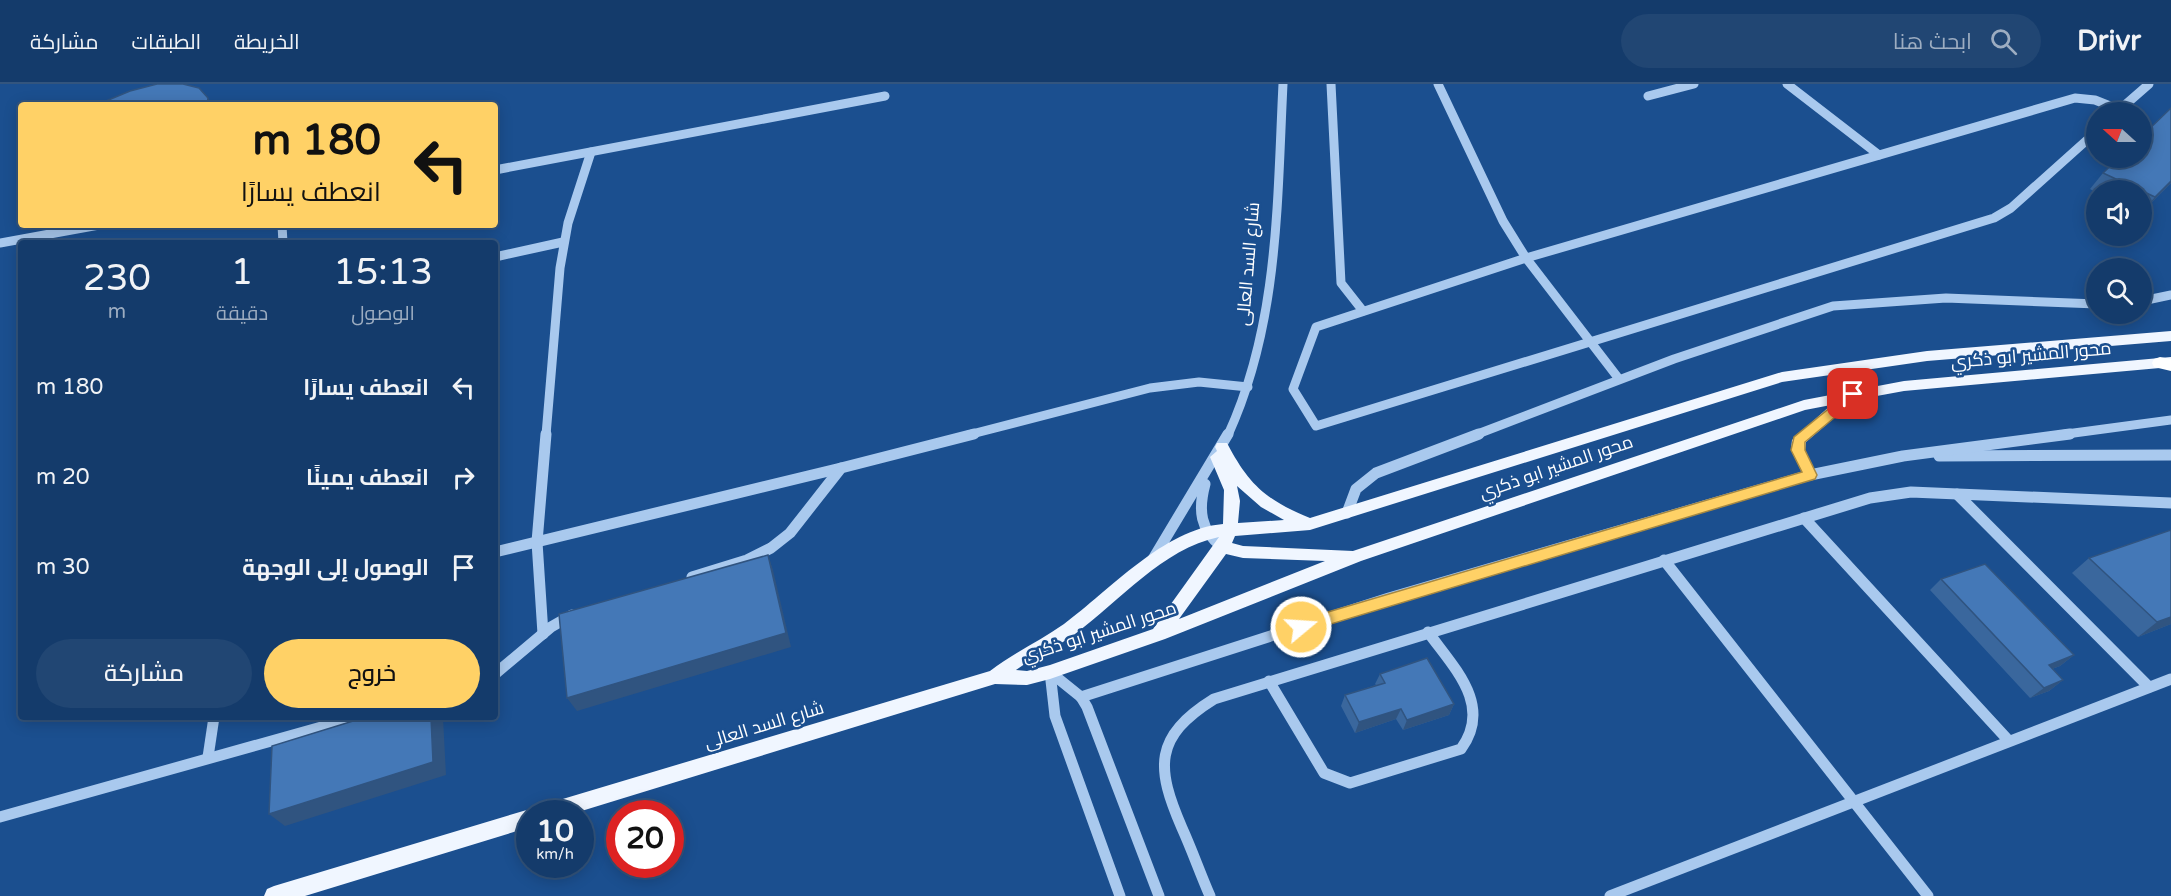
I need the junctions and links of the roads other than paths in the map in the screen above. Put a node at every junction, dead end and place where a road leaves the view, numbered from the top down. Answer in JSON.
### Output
{"nodes":[{"id":1,"x":1283,"y":84,"type":"edge"},
{"id":2,"x":1331,"y":84,"type":"edge"},
{"id":3,"x":1438,"y":84,"type":"edge"},
{"id":4,"x":1694,"y":84,"type":"edge"},
{"id":5,"x":1787,"y":84,"type":"edge"},
{"id":6,"x":2149,"y":84,"type":"edge"},
{"id":7,"x":885,"y":96,"type":"dead end"},
{"id":8,"x":1648,"y":96,"type":"dead end"},
{"id":9,"x":2099,"y":102,"type":"edge"},
{"id":10,"x":2129,"y":102,"type":"edge"},
{"id":11,"x":2086,"y":140,"type":"edge"},
{"id":12,"x":591,"y":152,"type":"junction"},
{"id":13,"x":1879,"y":155,"type":"junction"},
{"id":14,"x":498,"y":169,"type":"edge"},
{"id":15,"x":82,"y":228,"type":"edge"},
{"id":16,"x":563,"y":242,"type":"junction"},
{"id":17,"x":0,"y":243,"type":"edge"},
{"id":18,"x":498,"y":256,"type":"edge"},
{"id":19,"x":1527,"y":258,"type":"junction"},
{"id":20,"x":2171,"y":295,"type":"edge"},
{"id":21,"x":2152,"y":299,"type":"edge"},
{"id":22,"x":2086,"y":304,"type":"edge"},
{"id":23,"x":1363,"y":311,"type":"junction"},
{"id":24,"x":2171,"y":336,"type":"edge"},
{"id":25,"x":1591,"y":342,"type":"junction"},
{"id":26,"x":2167,"y":364,"type":"edge"},
{"id":27,"x":1619,"y":379,"type":"junction"},
{"id":28,"x":1248,"y":387,"type":"junction"},
{"id":29,"x":1853,"y":394,"type":"junction"},
{"id":30,"x":2171,"y":420,"type":"edge"},
{"id":31,"x":1220,"y":452,"type":"junction"},
{"id":32,"x":2171,"y":455,"type":"edge"},
{"id":33,"x":1903,"y":456,"type":"junction"},
{"id":34,"x":841,"y":468,"type":"junction"},
{"id":35,"x":1209,"y":472,"type":"junction"},
{"id":36,"x":1810,"y":475,"type":"junction"},
{"id":37,"x":1957,"y":494,"type":"junction"},
{"id":38,"x":2171,"y":503,"type":"edge"},
{"id":39,"x":1347,"y":513,"type":"junction"},
{"id":40,"x":1804,"y":518,"type":"junction"},
{"id":41,"x":1310,"y":524,"type":"junction"},
{"id":42,"x":1230,"y":531,"type":"junction"},
{"id":43,"x":1205,"y":534,"type":"junction"},
{"id":44,"x":537,"y":542,"type":"junction"},
{"id":45,"x":1222,"y":547,"type":"junction"},
{"id":46,"x":498,"y":551,"type":"edge"},
{"id":47,"x":1356,"y":556,"type":"junction"},
{"id":48,"x":1664,"y":560,"type":"junction"},
{"id":49,"x":1148,"y":567,"type":"junction"},
{"id":50,"x":681,"y":580,"type":"edge"},
{"id":51,"x":581,"y":611,"type":"edge"},
{"id":52,"x":1428,"y":633,"type":"junction"},
{"id":53,"x":543,"y":634,"type":"junction"},
{"id":54,"x":1158,"y":634,"type":"junction"},
{"id":55,"x":498,"y":672,"type":"edge"},
{"id":56,"x":1050,"y":672,"type":"junction"},
{"id":57,"x":995,"y":677,"type":"junction"},
{"id":58,"x":2171,"y":679,"type":"edge"},
{"id":59,"x":1269,"y":681,"type":"junction"},
{"id":60,"x":2149,"y":687,"type":"junction"},
{"id":61,"x":1081,"y":697,"type":"junction"},
{"id":62,"x":214,"y":720,"type":"edge"},
{"id":63,"x":346,"y":720,"type":"edge"},
{"id":64,"x":2009,"y":741,"type":"junction"},
{"id":65,"x":208,"y":757,"type":"junction"},
{"id":66,"x":589,"y":800,"type":"edge"},
{"id":67,"x":1854,"y":802,"type":"junction"},
{"id":68,"x":0,"y":817,"type":"edge"},
{"id":69,"x":516,"y":822,"type":"edge"},
{"id":70,"x":282,"y":895,"type":"edge"},
{"id":71,"x":1120,"y":896,"type":"edge"},
{"id":72,"x":1160,"y":896,"type":"edge"},
{"id":73,"x":1210,"y":896,"type":"edge"},
{"id":74,"x":1610,"y":896,"type":"edge"},
{"id":75,"x":1928,"y":896,"type":"edge"}],
"edges":[{"from":1,"to":28,"type":"street","name":"شارع السد العالى"},
{"from":2,"to":23,"type":"street"},
{"from":3,"to":19,"type":"street"},
{"from":4,"to":8,"type":"street"},
{"from":5,"to":13,"type":"street"},
{"from":6,"to":10,"type":"street"},
{"from":7,"to":12,"type":"street"},
{"from":9,"to":13,"type":"street"},
{"from":11,"to":25,"type":"street"},
{"from":12,"to":14,"type":"street"},
{"from":12,"to":16,"type":"street"},
{"from":13,"to":19,"type":"street"},
{"from":15,"to":17,"type":"street"},
{"from":16,"to":18,"type":"street"},
{"from":16,"to":44,"type":"street"},
{"from":19,"to":23,"type":"street"},
{"from":19,"to":25,"type":"street"},
{"from":20,"to":21,"type":"street"},
{"from":22,"to":27,"type":"street"},
{"from":23,"to":25,"type":"street"},
{"from":24,"to":39,"type":"main road","name":"محور المشير ابو ذكري"},
{"from":25,"to":27,"type":"street"},
{"from":26,"to":29,"type":"main road","name":"محور المشير ابو ذكري"},
{"from":27,"to":39,"type":"street"},
{"from":28,"to":31,"type":"street","name":"شارع السد العالى"},
{"from":28,"to":34,"type":"street"},
{"from":29,"to":36,"type":"main road"},
{"from":29,"to":47,"type":"main road","name":"محور المشير ابو ذكري"},
{"from":30,"to":33,"type":"street"},
{"from":31,"to":35,"type":"street","name":"شارع السد العالى"},
{"from":31,"to":41,"type":"main road"},
{"from":31,"to":42,"type":"main road"},
{"from":32,"to":33,"type":"street"},
{"from":33,"to":36,"type":"street"},
{"from":34,"to":44,"type":"street"},
{"from":34,"to":50,"type":"street"},
{"from":35,"to":43,"type":"street","name":"شارع السد العالى"},
{"from":35,"to":49,"type":"street","name":"شارع السد العالى"},
{"from":36,"to":61,"type":"street"},
{"from":37,"to":38,"type":"street"},
{"from":37,"to":40,"type":"street"},
{"from":37,"to":60,"type":"street"},
{"from":39,"to":41,"type":"main road","name":"محور المشير ابو ذكري"},
{"from":40,"to":48,"type":"street"},
{"from":40,"to":64,"type":"street"},
{"from":41,"to":42,"type":"main road","name":"محور المشير ابو ذكري"},
{"from":42,"to":43,"type":"main road","name":"محور المشير ابو ذكري"},
{"from":42,"to":45,"type":"main road"},
{"from":43,"to":45,"type":"street"},
{"from":43,"to":49,"type":"main road","name":"محور المشير ابو ذكري"},
{"from":44,"to":46,"type":"street"},
{"from":44,"to":53,"type":"street"},
{"from":45,"to":47,"type":"main road"},
{"from":45,"to":54,"type":"main road"},
{"from":47,"to":54,"type":"main road","name":"محور المشير ابو ذكري"},
{"from":48,"to":52,"type":"street"},
{"from":48,"to":67,"type":"street"},
{"from":49,"to":57,"type":"main road","name":"محور المشير ابو ذكري"},
{"from":51,"to":53,"type":"street"},
{"from":52,"to":59,"type":"street"},
{"from":52,"to":59,"type":"street"},
{"from":53,"to":55,"type":"street"},
{"from":54,"to":56,"type":"main road","name":"محور المشير ابو ذكري"},
{"from":56,"to":57,"type":"main road","name":"محور المشير ابو ذكري"},
{"from":56,"to":61,"type":"street"},
{"from":56,"to":71,"type":"street"},
{"from":57,"to":66,"type":"main road","name":"شارع السد العالى"},
{"from":58,"to":60,"type":"street"},
{"from":59,"to":73,"type":"street"},
{"from":60,"to":64,"type":"street"},
{"from":61,"to":72,"type":"street"},
{"from":62,"to":65,"type":"street"},
{"from":63,"to":65,"type":"street"},
{"from":64,"to":67,"type":"street"},
{"from":65,"to":68,"type":"street"},
{"from":67,"to":74,"type":"street"},
{"from":67,"to":75,"type":"street"},
{"from":69,"to":70,"type":"main road"}]}
